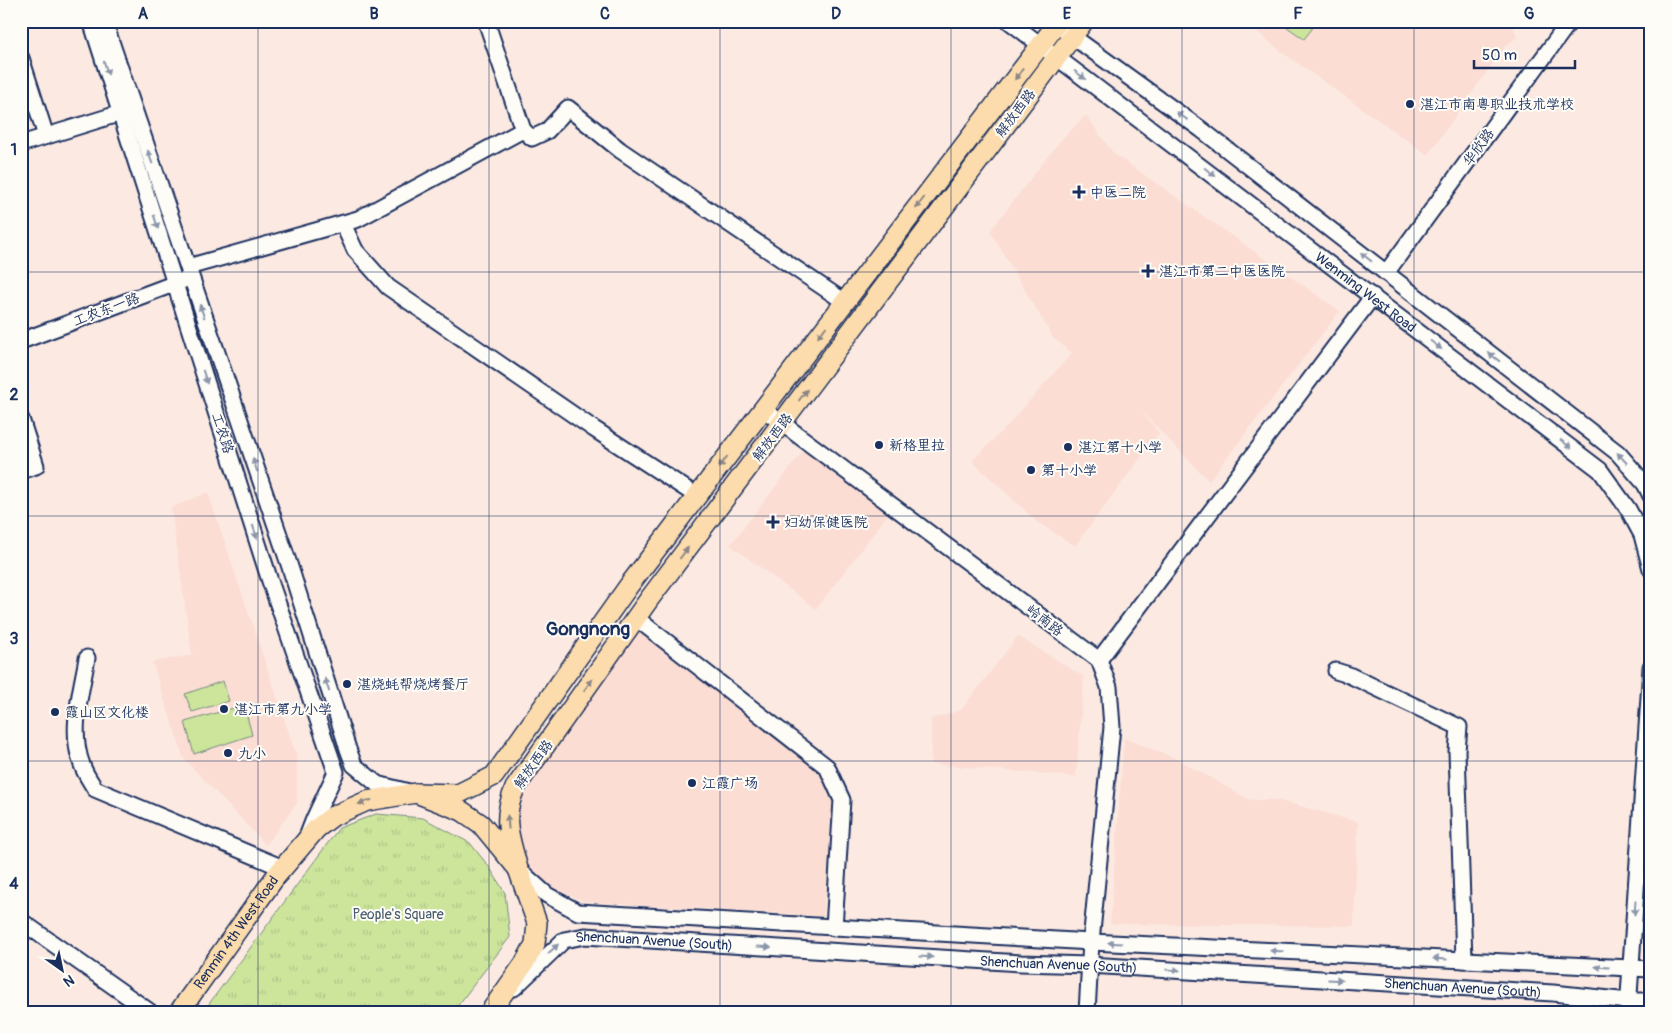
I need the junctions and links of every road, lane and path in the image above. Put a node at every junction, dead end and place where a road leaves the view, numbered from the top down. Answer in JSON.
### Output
{"nodes":[{"id":1,"x":91,"y":21,"type":"edge"},
{"id":2,"x":104,"y":21,"type":"edge"},
{"id":3,"x":486,"y":21,"type":"edge"},
{"id":4,"x":1009,"y":21,"type":"edge"},
{"id":5,"x":1084,"y":21,"type":"edge"},
{"id":6,"x":1570,"y":21,"type":"edge"},
{"id":7,"x":1056,"y":22,"type":"edge"},
{"id":8,"x":1072,"y":37,"type":"junction"},
{"id":9,"x":1041,"y":46,"type":"junction"},
{"id":10,"x":21,"y":58,"type":"edge"},
{"id":11,"x":1057,"y":58,"type":"junction"},
{"id":12,"x":120,"y":113,"type":"junction"},
{"id":13,"x":523,"y":130,"type":"junction"},
{"id":14,"x":46,"y":136,"type":"junction"},
{"id":15,"x":21,"y":144,"type":"edge"},
{"id":16,"x":343,"y":224,"type":"junction"},
{"id":17,"x":190,"y":273,"type":"junction"},
{"id":18,"x":1386,"y":273,"type":"junction"},
{"id":19,"x":175,"y":283,"type":"junction"},
{"id":20,"x":1372,"y":296,"type":"junction"},
{"id":21,"x":845,"y":302,"type":"junction"},
{"id":22,"x":21,"y":341,"type":"edge"},
{"id":23,"x":763,"y":409,"type":"junction"},
{"id":24,"x":21,"y":419,"type":"edge"},
{"id":25,"x":782,"y":422,"type":"junction"},
{"id":26,"x":21,"y":471,"type":"edge"},
{"id":27,"x":1649,"y":487,"type":"edge"},
{"id":28,"x":697,"y":496,"type":"junction"},
{"id":29,"x":1651,"y":569,"type":"edge"},
{"id":30,"x":636,"y":618,"type":"junction"},
{"id":31,"x":87,"y":658,"type":"dead end"},
{"id":32,"x":1099,"y":660,"type":"junction"},
{"id":33,"x":1651,"y":667,"type":"edge"},
{"id":34,"x":1336,"y":671,"type":"dead end"},
{"id":35,"x":416,"y":793,"type":"junction"},
{"id":36,"x":306,"y":840,"type":"junction"},
{"id":37,"x":288,"y":861,"type":"junction"},
{"id":38,"x":518,"y":869,"type":"junction"},
{"id":39,"x":21,"y":922,"type":"edge"},
{"id":40,"x":834,"y":928,"type":"junction"},
{"id":41,"x":1091,"y":942,"type":"junction"},
{"id":42,"x":1464,"y":960,"type":"junction"},
{"id":43,"x":1090,"y":965,"type":"junction"},
{"id":44,"x":1631,"y":968,"type":"junction"},
{"id":45,"x":1651,"y":969,"type":"edge"},
{"id":46,"x":1651,"y":1002,"type":"edge"},
{"id":47,"x":1629,"y":1007,"type":"edge"},
{"id":48,"x":493,"y":1011,"type":"edge"},
{"id":49,"x":150,"y":1012,"type":"edge"},
{"id":50,"x":179,"y":1012,"type":"edge"},
{"id":51,"x":1088,"y":1012,"type":"edge"}],
"edges":[{"from":1,"to":12,"type":"street","name":"工农路","one_way":true},
{"from":17,"to":2,"type":"street","name":"工农路","one_way":true},
{"from":3,"to":13,"type":"street"},
{"from":4,"to":9,"type":"street","name":"Wenming West Road"},
{"from":5,"to":8,"type":"main road","name":"解放西路"},
{"from":6,"to":18,"type":"street","name":"华欣路"},
{"from":7,"to":8,"type":"street","name":"Wenming West Road"},
{"from":7,"to":9,"type":"main road","name":"解放西路"},
{"from":8,"to":11,"type":"main road","name":"解放西路"},
{"from":18,"to":8,"type":"street","name":"Wenming West Road","one_way":true},
{"from":9,"to":11,"type":"street","name":"Wenming West Road"},
{"from":9,"to":21,"type":"main road","name":"解放西路","one_way":true},
{"from":10,"to":14,"type":"street"},
{"from":11,"to":20,"type":"street","name":"Wenming West Road","one_way":true},
{"from":25,"to":11,"type":"main road","name":"解放西路","one_way":true},
{"from":12,"to":14,"type":"street"},
{"from":12,"to":19,"type":"street","name":"工农路","one_way":true},
{"from":13,"to":16,"type":"street","name":"工农东一路"},
{"from":13,"to":21,"type":"street"},
{"from":14,"to":15,"type":"street"},
{"from":16,"to":17,"type":"street","name":"工农东一路"},
{"from":16,"to":28,"type":"street"},
{"from":17,"to":19,"type":"street","name":"工农东一路"},
{"from":35,"to":17,"type":"street","name":"工农路","one_way":true},
{"from":27,"to":18,"type":"street","name":"Wenming West Road","one_way":true},
{"from":19,"to":22,"type":"street","name":"工农东一路"},
{"from":19,"to":36,"type":"street","name":"工农路","one_way":true},
{"from":20,"to":29,"type":"street","name":"Wenming West Road","one_way":true},
{"from":20,"to":32,"type":"street"},
{"from":21,"to":23,"type":"main road","name":"解放西路","one_way":true},
{"from":23,"to":25,"type":"street","name":"岭南路"},
{"from":23,"to":28,"type":"main road","name":"解放西路","one_way":true},
{"from":24,"to":26,"type":"street"},
{"from":30,"to":25,"type":"main road","name":"解放西路","one_way":true},
{"from":25,"to":32,"type":"street","name":"岭南路"},
{"from":28,"to":35,"type":"main road","name":"解放西路"},
{"from":38,"to":30,"type":"main road","name":"解放西路","one_way":true},
{"from":30,"to":40,"type":"street"},
{"from":31,"to":37,"type":"street"},
{"from":32,"to":41,"type":"street"},
{"from":33,"to":44,"type":"street","one_way":true},
{"from":34,"to":42,"type":"street"},
{"from":35,"to":36,"type":"main road","name":"解放西路","one_way":true},
{"from":35,"to":38,"type":"main road"},
{"from":36,"to":37,"type":"main road","name":"Renmin 4th West Road"},
{"from":37,"to":50,"type":"main road","name":"Renmin 4th West Road"},
{"from":38,"to":40,"type":"street","name":"Shenchuan Avenue (South)"},
{"from":38,"to":48,"type":"main road"},
{"from":39,"to":49,"type":"street"},
{"from":40,"to":41,"type":"street","name":"Shenchuan Avenue (South)"},
{"from":42,"to":41,"type":"street","name":"Shenchuan Avenue (South)","one_way":true},
{"from":41,"to":43,"type":"street"},
{"from":44,"to":42,"type":"street","name":"Shenchuan Avenue (South)","one_way":true},
{"from":43,"to":47,"type":"street","name":"Shenchuan Avenue (South)","one_way":true},
{"from":48,"to":43,"type":"street","name":"Shenchuan Avenue (South)","one_way":true},
{"from":43,"to":51,"type":"street"},
{"from":44,"to":45,"type":"street","name":"Shenchuan Avenue (South)"},
{"from":44,"to":47,"type":"street"},
{"from":46,"to":47,"type":"street","name":"Shenchuan Avenue (South)"}]}
